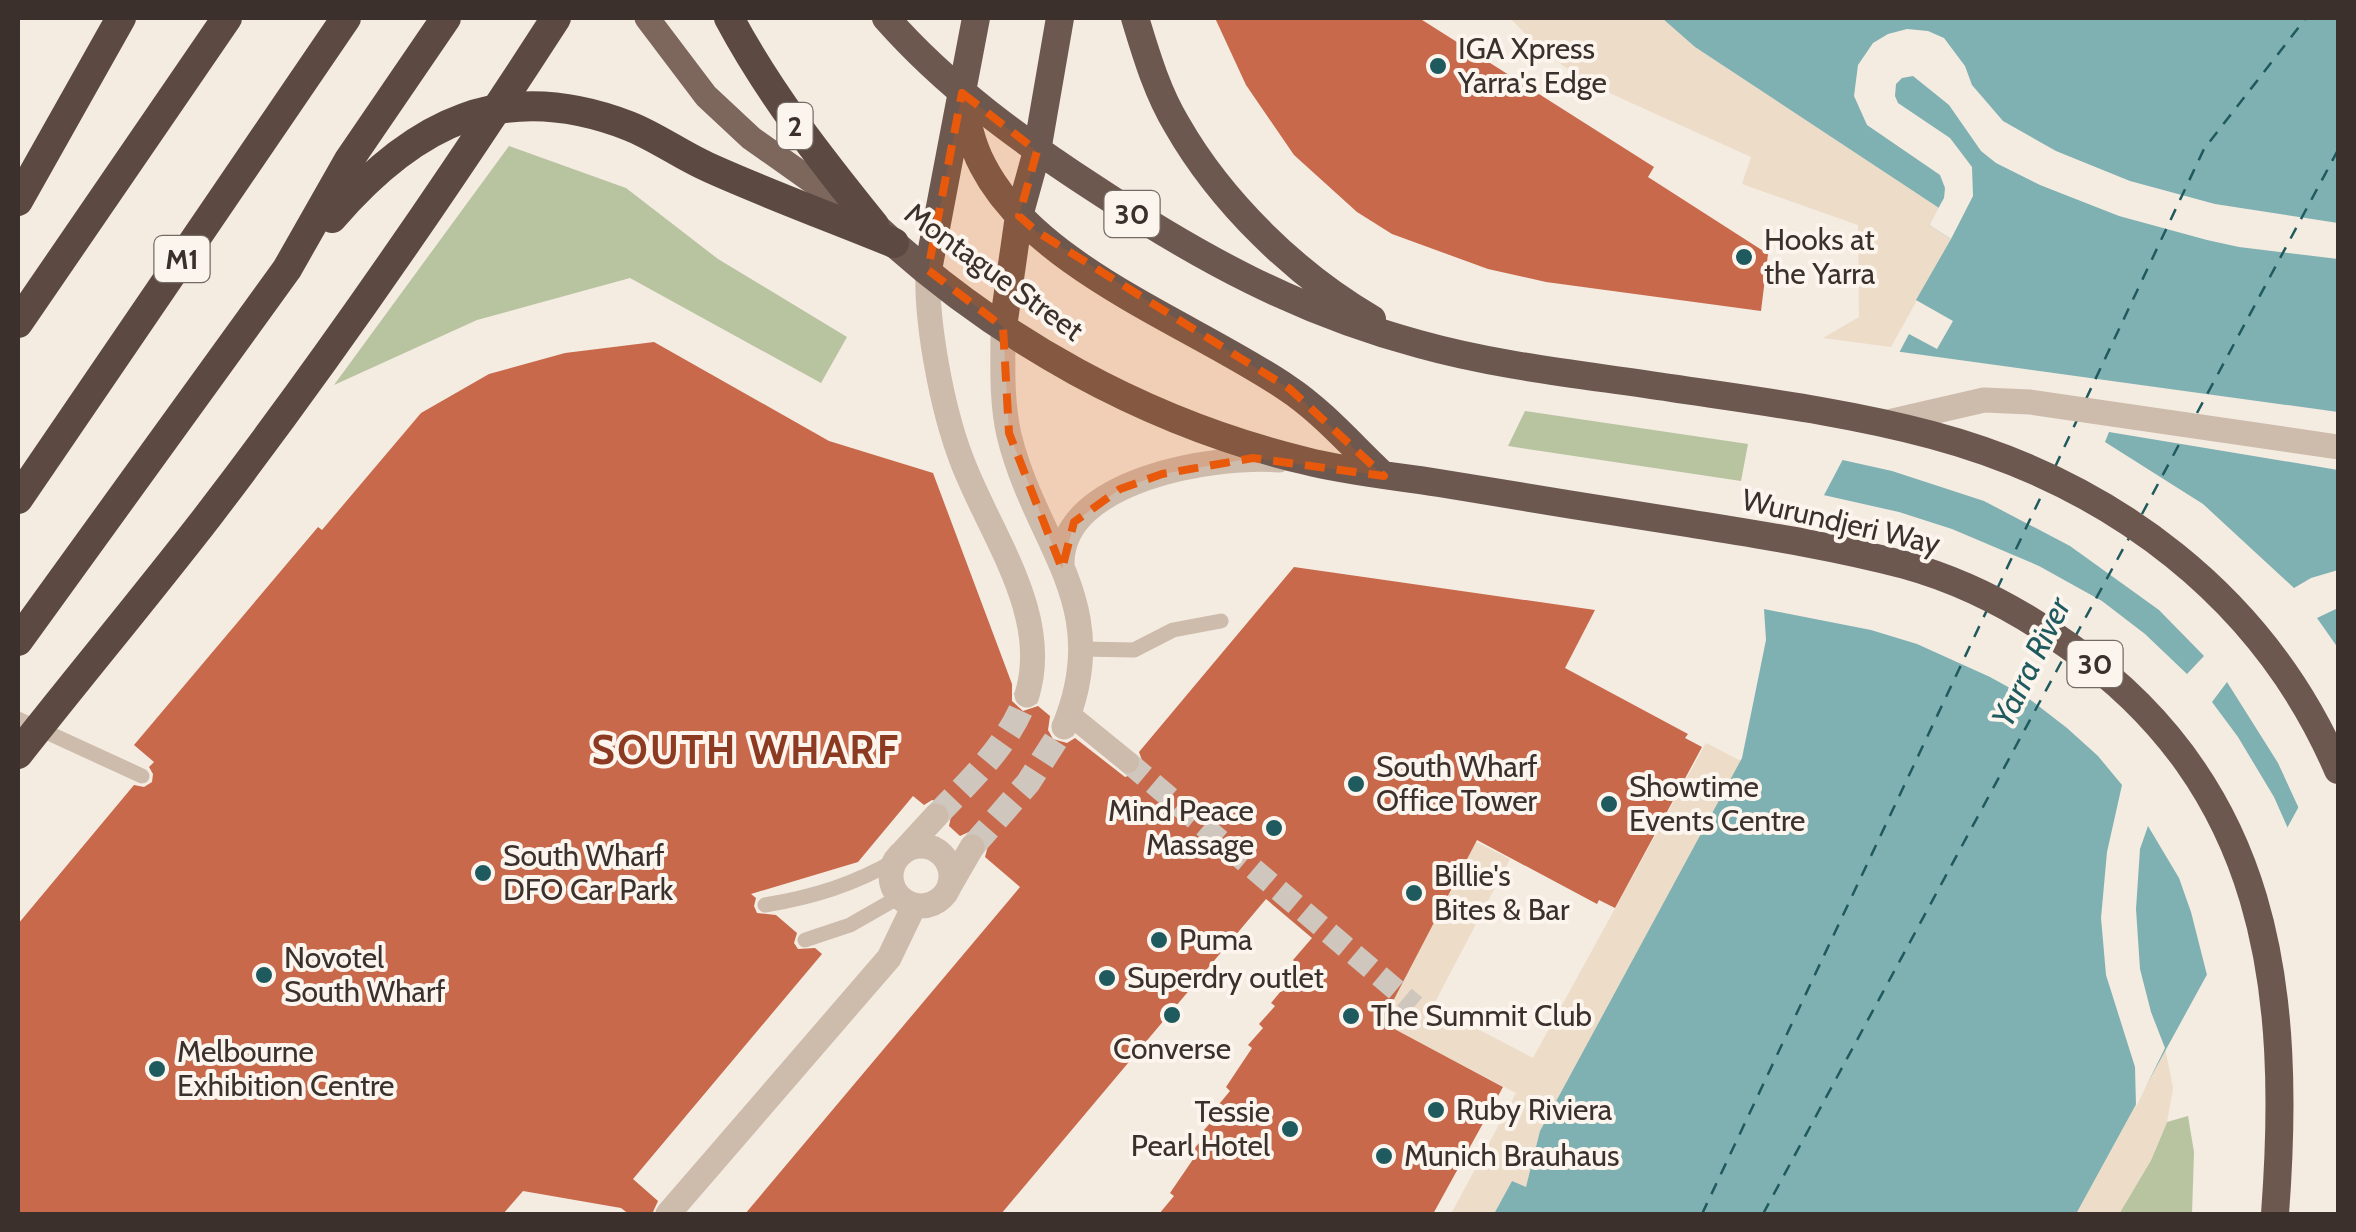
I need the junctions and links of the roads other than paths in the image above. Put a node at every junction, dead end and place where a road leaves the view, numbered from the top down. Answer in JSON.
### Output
{"nodes":[{"id":1,"x":122,"y":18,"type":"edge"},
{"id":2,"x":227,"y":18,"type":"edge"},
{"id":3,"x":346,"y":18,"type":"edge"},
{"id":4,"x":446,"y":18,"type":"edge"},
{"id":5,"x":556,"y":18,"type":"edge"},
{"id":6,"x":647,"y":18,"type":"edge"},
{"id":7,"x":729,"y":18,"type":"edge"},
{"id":8,"x":886,"y":18,"type":"edge"},
{"id":9,"x":976,"y":18,"type":"edge"},
{"id":10,"x":1060,"y":18,"type":"edge"},
{"id":11,"x":1135,"y":18,"type":"edge"},
{"id":12,"x":962,"y":94,"type":"junction"},
{"id":13,"x":1037,"y":151,"type":"junction"},
{"id":14,"x":18,"y":200,"type":"edge"},
{"id":15,"x":1020,"y":216,"type":"junction"},
{"id":16,"x":884,"y":234,"type":"junction"},
{"id":17,"x":287,"y":269,"type":"junction"},
{"id":18,"x":928,"y":270,"type":"junction"},
{"id":19,"x":18,"y":324,"type":"edge"},
{"id":20,"x":1002,"y":327,"type":"junction"},
{"id":21,"x":1426,"y":346,"type":"junction"},
{"id":22,"x":1884,"y":423,"type":"junction"},
{"id":23,"x":2338,"y":447,"type":"edge"},
{"id":24,"x":1308,"y":462,"type":"junction"},
{"id":25,"x":1384,"y":476,"type":"junction"},
{"id":26,"x":1427,"y":481,"type":"joint"},
{"id":27,"x":18,"y":498,"type":"edge"},
{"id":28,"x":1062,"y":569,"type":"junction"},
{"id":29,"x":1221,"y":622,"type":"dead end"},
{"id":30,"x":18,"y":641,"type":"edge"},
{"id":31,"x":1081,"y":649,"type":"junction"},
{"id":32,"x":1027,"y":696,"type":"tunnel mouth"},
{"id":33,"x":18,"y":719,"type":"edge"},
{"id":34,"x":1066,"y":720,"type":"joint"},
{"id":35,"x":18,"y":754,"type":"edge"},
{"id":36,"x":1128,"y":762,"type":"tunnel mouth"},
{"id":37,"x":2338,"y":770,"type":"edge"},
{"id":38,"x":142,"y":776,"type":"dead end"},
{"id":39,"x":936,"y":816,"type":"tunnel mouth"},
{"id":40,"x":972,"y":847,"type":"tunnel mouth"},
{"id":41,"x":898,"y":857,"type":"junction"},
{"id":42,"x":950,"y":885,"type":"junction"},
{"id":43,"x":906,"y":901,"type":"junction"},
{"id":44,"x":764,"y":905,"type":"dead end"},
{"id":45,"x":805,"y":940,"type":"dead end"},
{"id":46,"x":668,"y":1214,"type":"edge"},
{"id":47,"x":2275,"y":1214,"type":"edge"}],
"edges":[{"from":1,"to":14,"type":"highway"},
{"from":2,"to":19,"type":"highway"},
{"from":3,"to":27,"type":"highway","number":"M1"},
{"from":4,"to":17,"type":"highway"},
{"from":5,"to":35,"type":"highway","bridge":true},
{"from":6,"to":16,"type":"main road","name":"Montague Street","number":"30"},
{"from":7,"to":16,"type":"highway","number":"2"},
{"from":8,"to":12,"type":"highway","number":"30"},
{"from":9,"to":12,"type":"highway"},
{"from":10,"to":13,"type":"highway"},
{"from":11,"to":21,"type":"highway"},
{"from":12,"to":13,"type":"highway","number":"30"},
{"from":12,"to":15,"type":"highway"},
{"from":12,"to":18,"type":"highway"},
{"from":13,"to":15,"type":"highway"},
{"from":13,"to":21,"type":"highway","number":"30"},
{"from":15,"to":20,"type":"highway"},
{"from":15,"to":25,"type":"highway"},
{"from":16,"to":17,"type":"highway"},
{"from":16,"to":18,"type":"highway","name":"Montague Street","number":"30"},
{"from":17,"to":30,"type":"highway"},
{"from":18,"to":20,"type":"highway","name":"Montague Street","number":"30"},
{"from":18,"to":32,"type":"street"},
{"from":20,"to":24,"type":"highway","name":"Montague Street","number":"30"},
{"from":20,"to":28,"type":"street"},
{"from":21,"to":22,"type":"highway","number":"30"},
{"from":22,"to":23,"type":"street"},
{"from":22,"to":37,"type":"highway","number":"30"},
{"from":24,"to":25,"type":"highway","name":"Montague Street","number":"30"},
{"from":24,"to":28,"type":"street"},
{"from":25,"to":26,"type":"highway","name":"Montague Street","number":"30"},
{"from":26,"to":47,"type":"highway","name":"Wurundjeri Way","number":"30"},
{"from":28,"to":31,"type":"street"},
{"from":29,"to":31,"type":"lane"},
{"from":31,"to":34,"type":"street"},
{"from":33,"to":38,"type":"lane"},
{"from":34,"to":36,"type":"street"},
{"from":39,"to":41,"type":"street"},
{"from":40,"to":42,"type":"street"},
{"from":41,"to":42,"type":"street"},
{"from":41,"to":43,"type":"street"},
{"from":41,"to":44,"type":"lane"},
{"from":42,"to":43,"type":"street"},
{"from":43,"to":45,"type":"lane"},
{"from":43,"to":46,"type":"street"}]}
